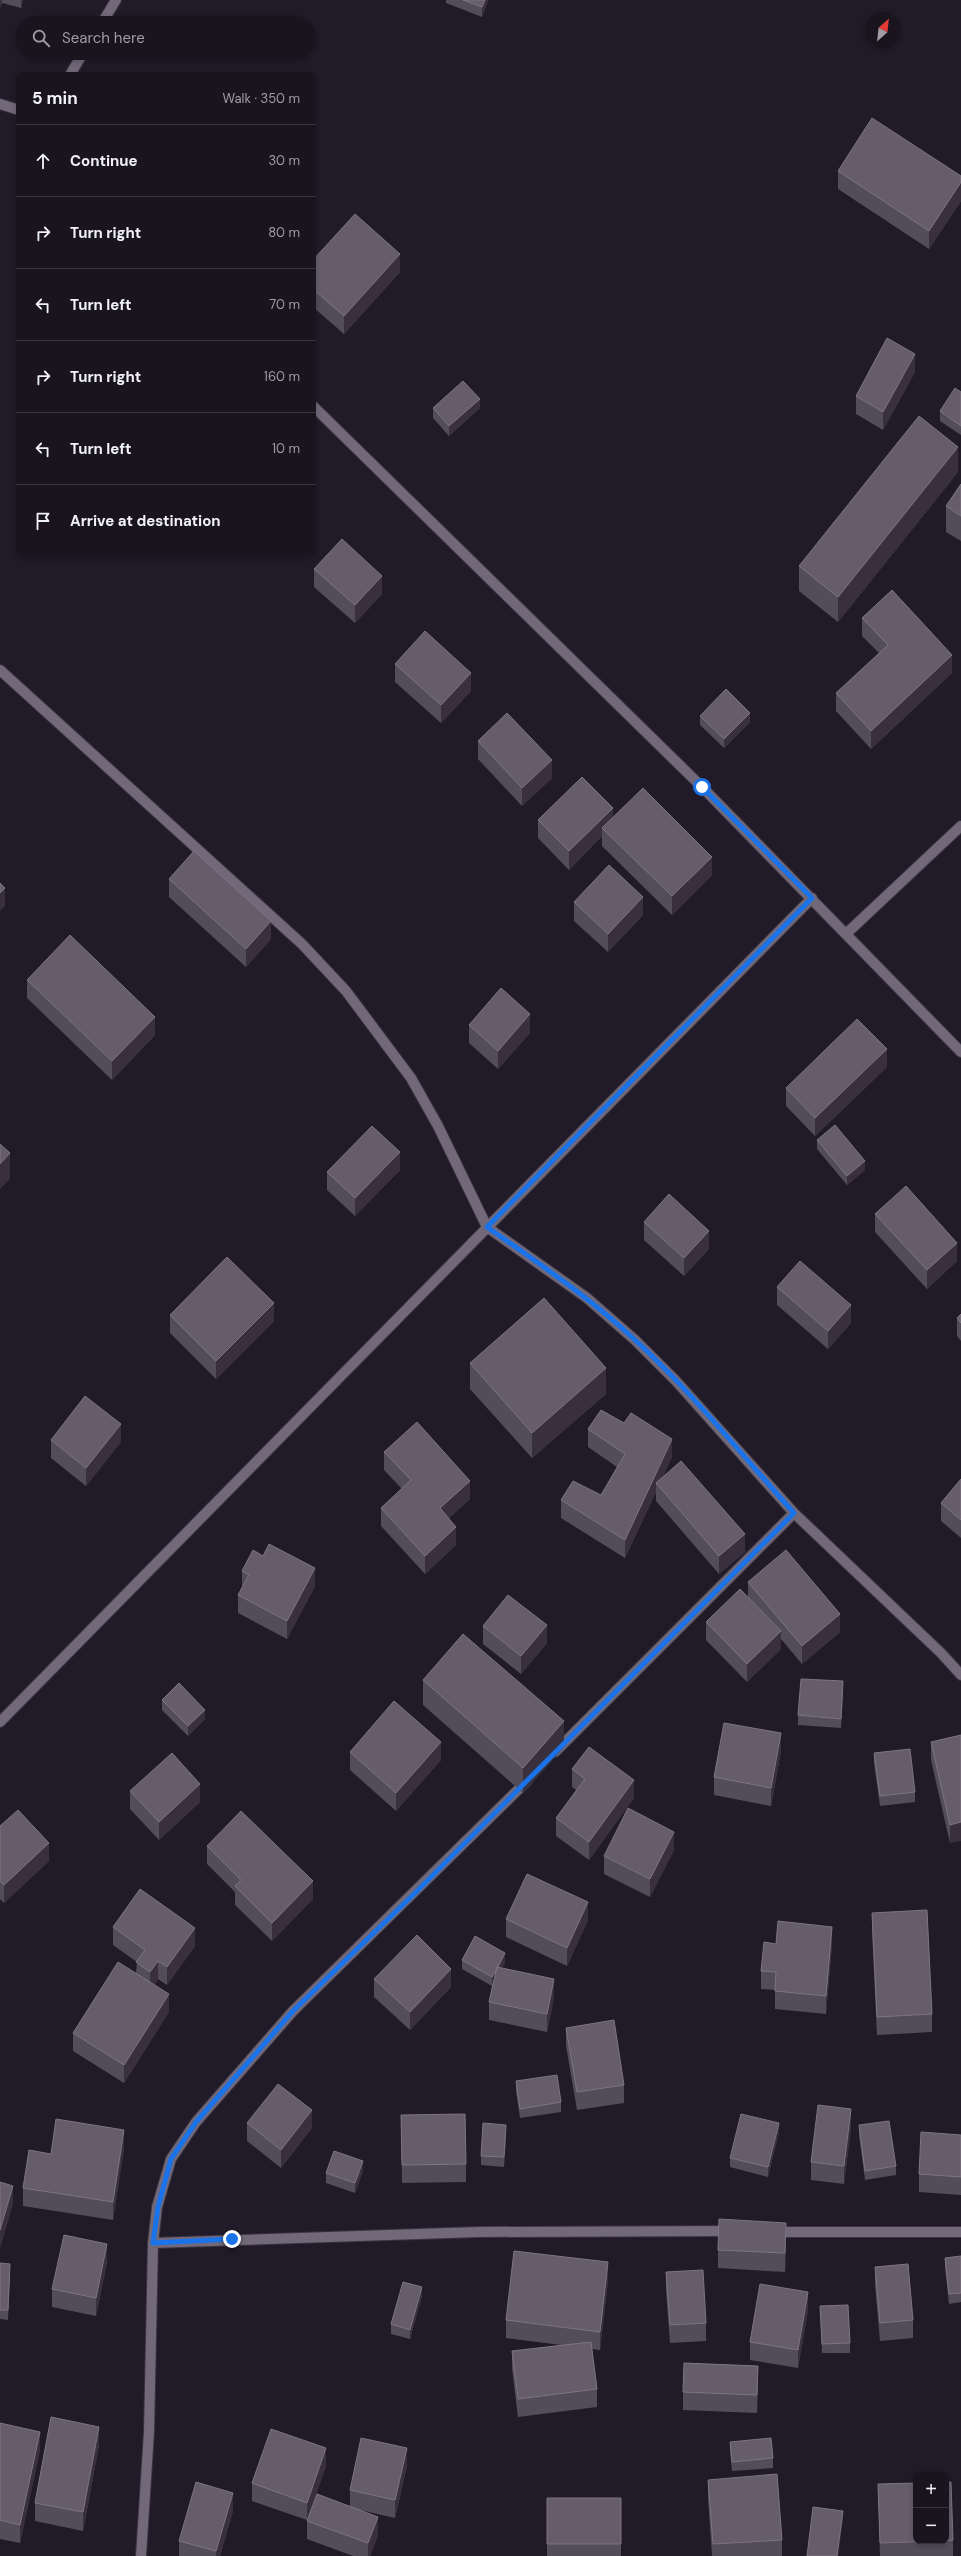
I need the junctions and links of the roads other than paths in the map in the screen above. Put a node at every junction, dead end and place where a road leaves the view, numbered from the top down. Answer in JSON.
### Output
{"nodes":[{"id":1,"x":116,"y":0,"type":"edge"},
{"id":2,"x":106,"y":16,"type":"edge"},
{"id":3,"x":79,"y":60,"type":"edge"},
{"id":4,"x":72,"y":72,"type":"edge"},
{"id":5,"x":0,"y":104,"type":"edge"},
{"id":6,"x":16,"y":109,"type":"edge"},
{"id":7,"x":316,"y":409,"type":"edge"},
{"id":8,"x":0,"y":670,"type":"edge"},
{"id":9,"x":961,"y":826,"type":"edge"},
{"id":10,"x":812,"y":898,"type":"junction"},
{"id":11,"x":847,"y":933,"type":"junction"},
{"id":12,"x":961,"y":1052,"type":"edge"},
{"id":13,"x":487,"y":1227,"type":"junction"},
{"id":14,"x":794,"y":1513,"type":"junction"},
{"id":15,"x":961,"y":1675,"type":"edge"},
{"id":16,"x":0,"y":1722,"type":"edge"},
{"id":17,"x":547,"y":1761,"type":"edge"},
{"id":18,"x":535,"y":1772,"type":"edge"},
{"id":19,"x":738,"y":2232,"type":"edge"},
{"id":20,"x":762,"y":2232,"type":"edge"},
{"id":21,"x":961,"y":2232,"type":"edge"},
{"id":22,"x":153,"y":2243,"type":"junction"},
{"id":23,"x":141,"y":2556,"type":"edge"}],
"edges":[{"from":1,"to":2,"type":"street"},
{"from":3,"to":4,"type":"street"},
{"from":5,"to":6,"type":"street"},
{"from":7,"to":10,"type":"street"},
{"from":8,"to":13,"type":"street"},
{"from":9,"to":11,"type":"street"},
{"from":10,"to":11,"type":"street"},
{"from":10,"to":13,"type":"street"},
{"from":11,"to":12,"type":"street"},
{"from":13,"to":14,"type":"street"},
{"from":13,"to":16,"type":"street"},
{"from":14,"to":15,"type":"street"},
{"from":14,"to":17,"type":"street"},
{"from":18,"to":22,"type":"street"},
{"from":19,"to":22,"type":"street"},
{"from":20,"to":21,"type":"street"},
{"from":22,"to":23,"type":"street"}]}
